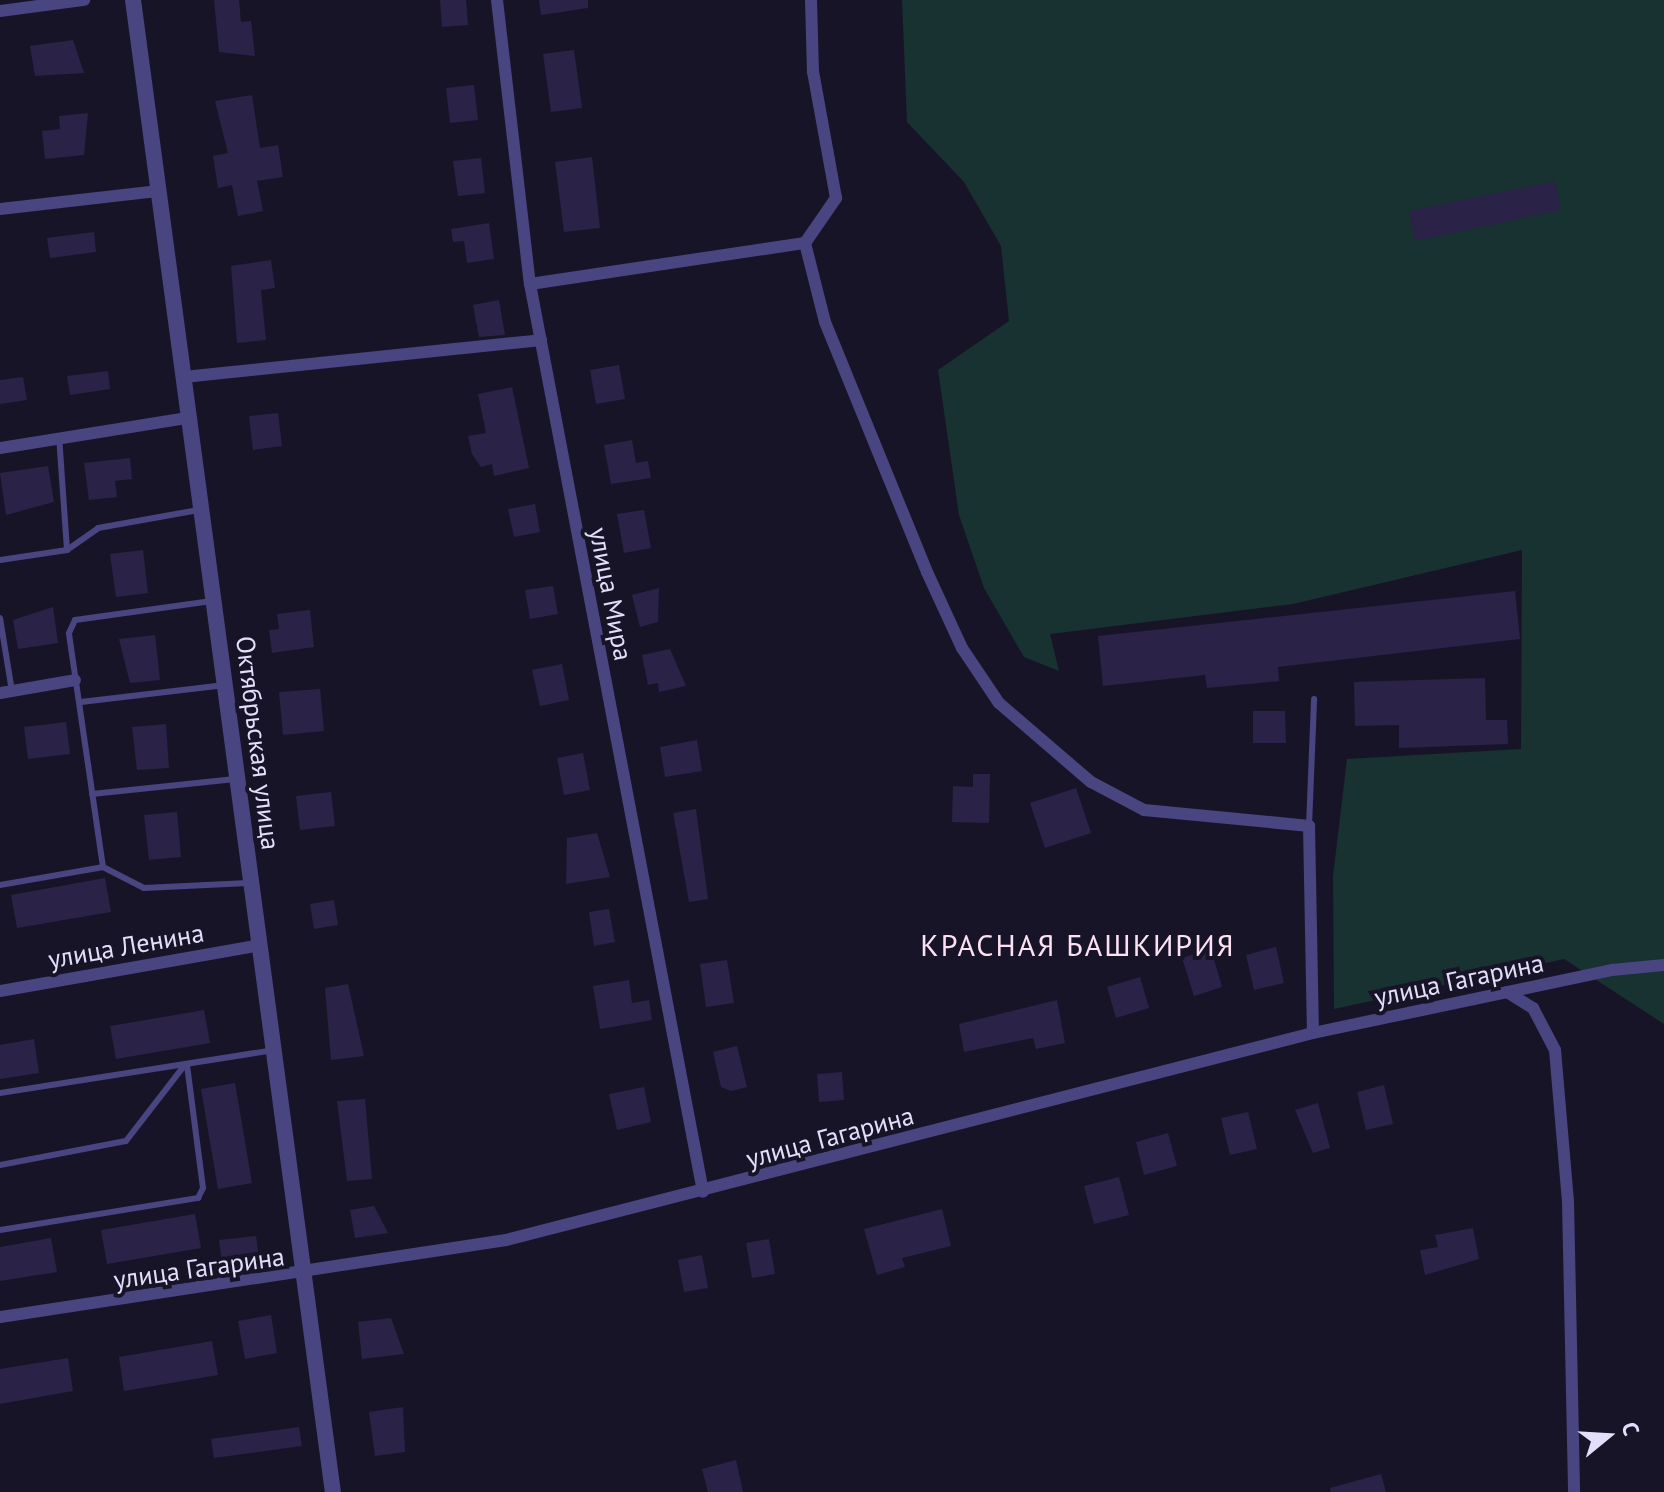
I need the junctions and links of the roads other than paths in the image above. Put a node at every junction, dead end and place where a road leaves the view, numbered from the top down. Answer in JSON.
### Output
{"nodes":[{"id":1,"x":84,"y":0,"type":"edge"},
{"id":2,"x":133,"y":0,"type":"edge"},
{"id":3,"x":497,"y":0,"type":"edge"},
{"id":4,"x":811,"y":0,"type":"edge"},
{"id":5,"x":0,"y":11,"type":"edge"},
{"id":6,"x":159,"y":191,"type":"junction"},
{"id":7,"x":0,"y":209,"type":"edge"},
{"id":8,"x":805,"y":243,"type":"junction"},
{"id":9,"x":530,"y":284,"type":"junction"},
{"id":10,"x":541,"y":340,"type":"junction"},
{"id":11,"x":184,"y":377,"type":"junction"},
{"id":12,"x":188,"y":418,"type":"junction"},
{"id":13,"x":59,"y":437,"type":"junction"},
{"id":14,"x":0,"y":448,"type":"edge"},
{"id":15,"x":202,"y":510,"type":"junction"},
{"id":16,"x":67,"y":550,"type":"junction"},
{"id":17,"x":0,"y":560,"type":"edge"},
{"id":18,"x":216,"y":600,"type":"junction"},
{"id":19,"x":0,"y":618,"type":"edge"},
{"id":20,"x":75,"y":680,"type":"junction"},
{"id":21,"x":226,"y":685,"type":"junction"},
{"id":22,"x":6,"y":692,"type":"edge"},
{"id":23,"x":1314,"y":699,"type":"dead end"},
{"id":24,"x":81,"y":702,"type":"junction"},
{"id":25,"x":239,"y":779,"type":"junction"},
{"id":26,"x":92,"y":794,"type":"junction"},
{"id":27,"x":1309,"y":826,"type":"junction"},
{"id":28,"x":103,"y":867,"type":"junction"},
{"id":29,"x":253,"y":882,"type":"junction"},
{"id":30,"x":0,"y":885,"type":"edge"},
{"id":31,"x":260,"y":945,"type":"junction"},
{"id":32,"x":1664,"y":965,"type":"edge"},
{"id":33,"x":0,"y":991,"type":"edge"},
{"id":34,"x":1507,"y":992,"type":"junction"},
{"id":35,"x":1313,"y":1033,"type":"junction"},
{"id":36,"x":274,"y":1050,"type":"junction"},
{"id":37,"x":187,"y":1064,"type":"junction"},
{"id":38,"x":0,"y":1093,"type":"edge"},
{"id":39,"x":0,"y":1165,"type":"edge"},
{"id":40,"x":703,"y":1192,"type":"junction"},
{"id":41,"x":0,"y":1230,"type":"edge"},
{"id":42,"x":303,"y":1276,"type":"junction"},
{"id":43,"x":0,"y":1317,"type":"edge"},
{"id":44,"x":333,"y":1492,"type":"edge"},
{"id":45,"x":1574,"y":1492,"type":"edge"}],
"edges":[{"from":1,"to":5,"type":"street"},
{"from":2,"to":6,"type":"street","name":"Октябрьская улица"},
{"from":3,"to":9,"type":"street","name":"улица Мира"},
{"from":4,"to":8,"type":"street"},
{"from":6,"to":7,"type":"street"},
{"from":6,"to":11,"type":"street","name":"Октябрьская улица"},
{"from":8,"to":9,"type":"street"},
{"from":8,"to":27,"type":"street"},
{"from":9,"to":10,"type":"street","name":"улица Мира"},
{"from":10,"to":11,"type":"street"},
{"from":10,"to":40,"type":"street","name":"улица Мира"},
{"from":11,"to":12,"type":"street","name":"Октябрьская улица"},
{"from":12,"to":13,"type":"street"},
{"from":12,"to":15,"type":"street","name":"Октябрьская улица"},
{"from":13,"to":14,"type":"street"},
{"from":13,"to":16,"type":"lane"},
{"from":15,"to":16,"type":"lane"},
{"from":15,"to":18,"type":"street","name":"Октябрьская улица"},
{"from":16,"to":17,"type":"lane"},
{"from":18,"to":20,"type":"lane"},
{"from":18,"to":21,"type":"street","name":"Октябрьская улица"},
{"from":19,"to":22,"type":"lane"},
{"from":20,"to":22,"type":"street"},
{"from":20,"to":24,"type":"lane"},
{"from":21,"to":24,"type":"lane"},
{"from":21,"to":25,"type":"street","name":"Октябрьская улица"},
{"from":23,"to":27,"type":"lane"},
{"from":24,"to":26,"type":"lane"},
{"from":25,"to":26,"type":"lane"},
{"from":25,"to":29,"type":"street","name":"Октябрьская улица"},
{"from":26,"to":28,"type":"lane"},
{"from":27,"to":35,"type":"street"},
{"from":28,"to":29,"type":"lane"},
{"from":28,"to":30,"type":"lane"},
{"from":29,"to":31,"type":"street","name":"Октябрьская улица"},
{"from":31,"to":33,"type":"street","name":"улица Ленина"},
{"from":31,"to":36,"type":"street","name":"Октябрьская улица"},
{"from":32,"to":34,"type":"street","name":"улица Гагарина"},
{"from":34,"to":35,"type":"street","name":"улица Гагарина"},
{"from":34,"to":45,"type":"street"},
{"from":35,"to":40,"type":"street","name":"улица Гагарина"},
{"from":36,"to":37,"type":"lane"},
{"from":36,"to":42,"type":"street","name":"Октябрьская улица"},
{"from":37,"to":38,"type":"lane"},
{"from":37,"to":39,"type":"lane"},
{"from":37,"to":41,"type":"lane"},
{"from":40,"to":42,"type":"street","name":"улица Гагарина"},
{"from":42,"to":43,"type":"street","name":"улица Гагарина"},
{"from":42,"to":44,"type":"street","name":"Октябрьская улица"}]}
